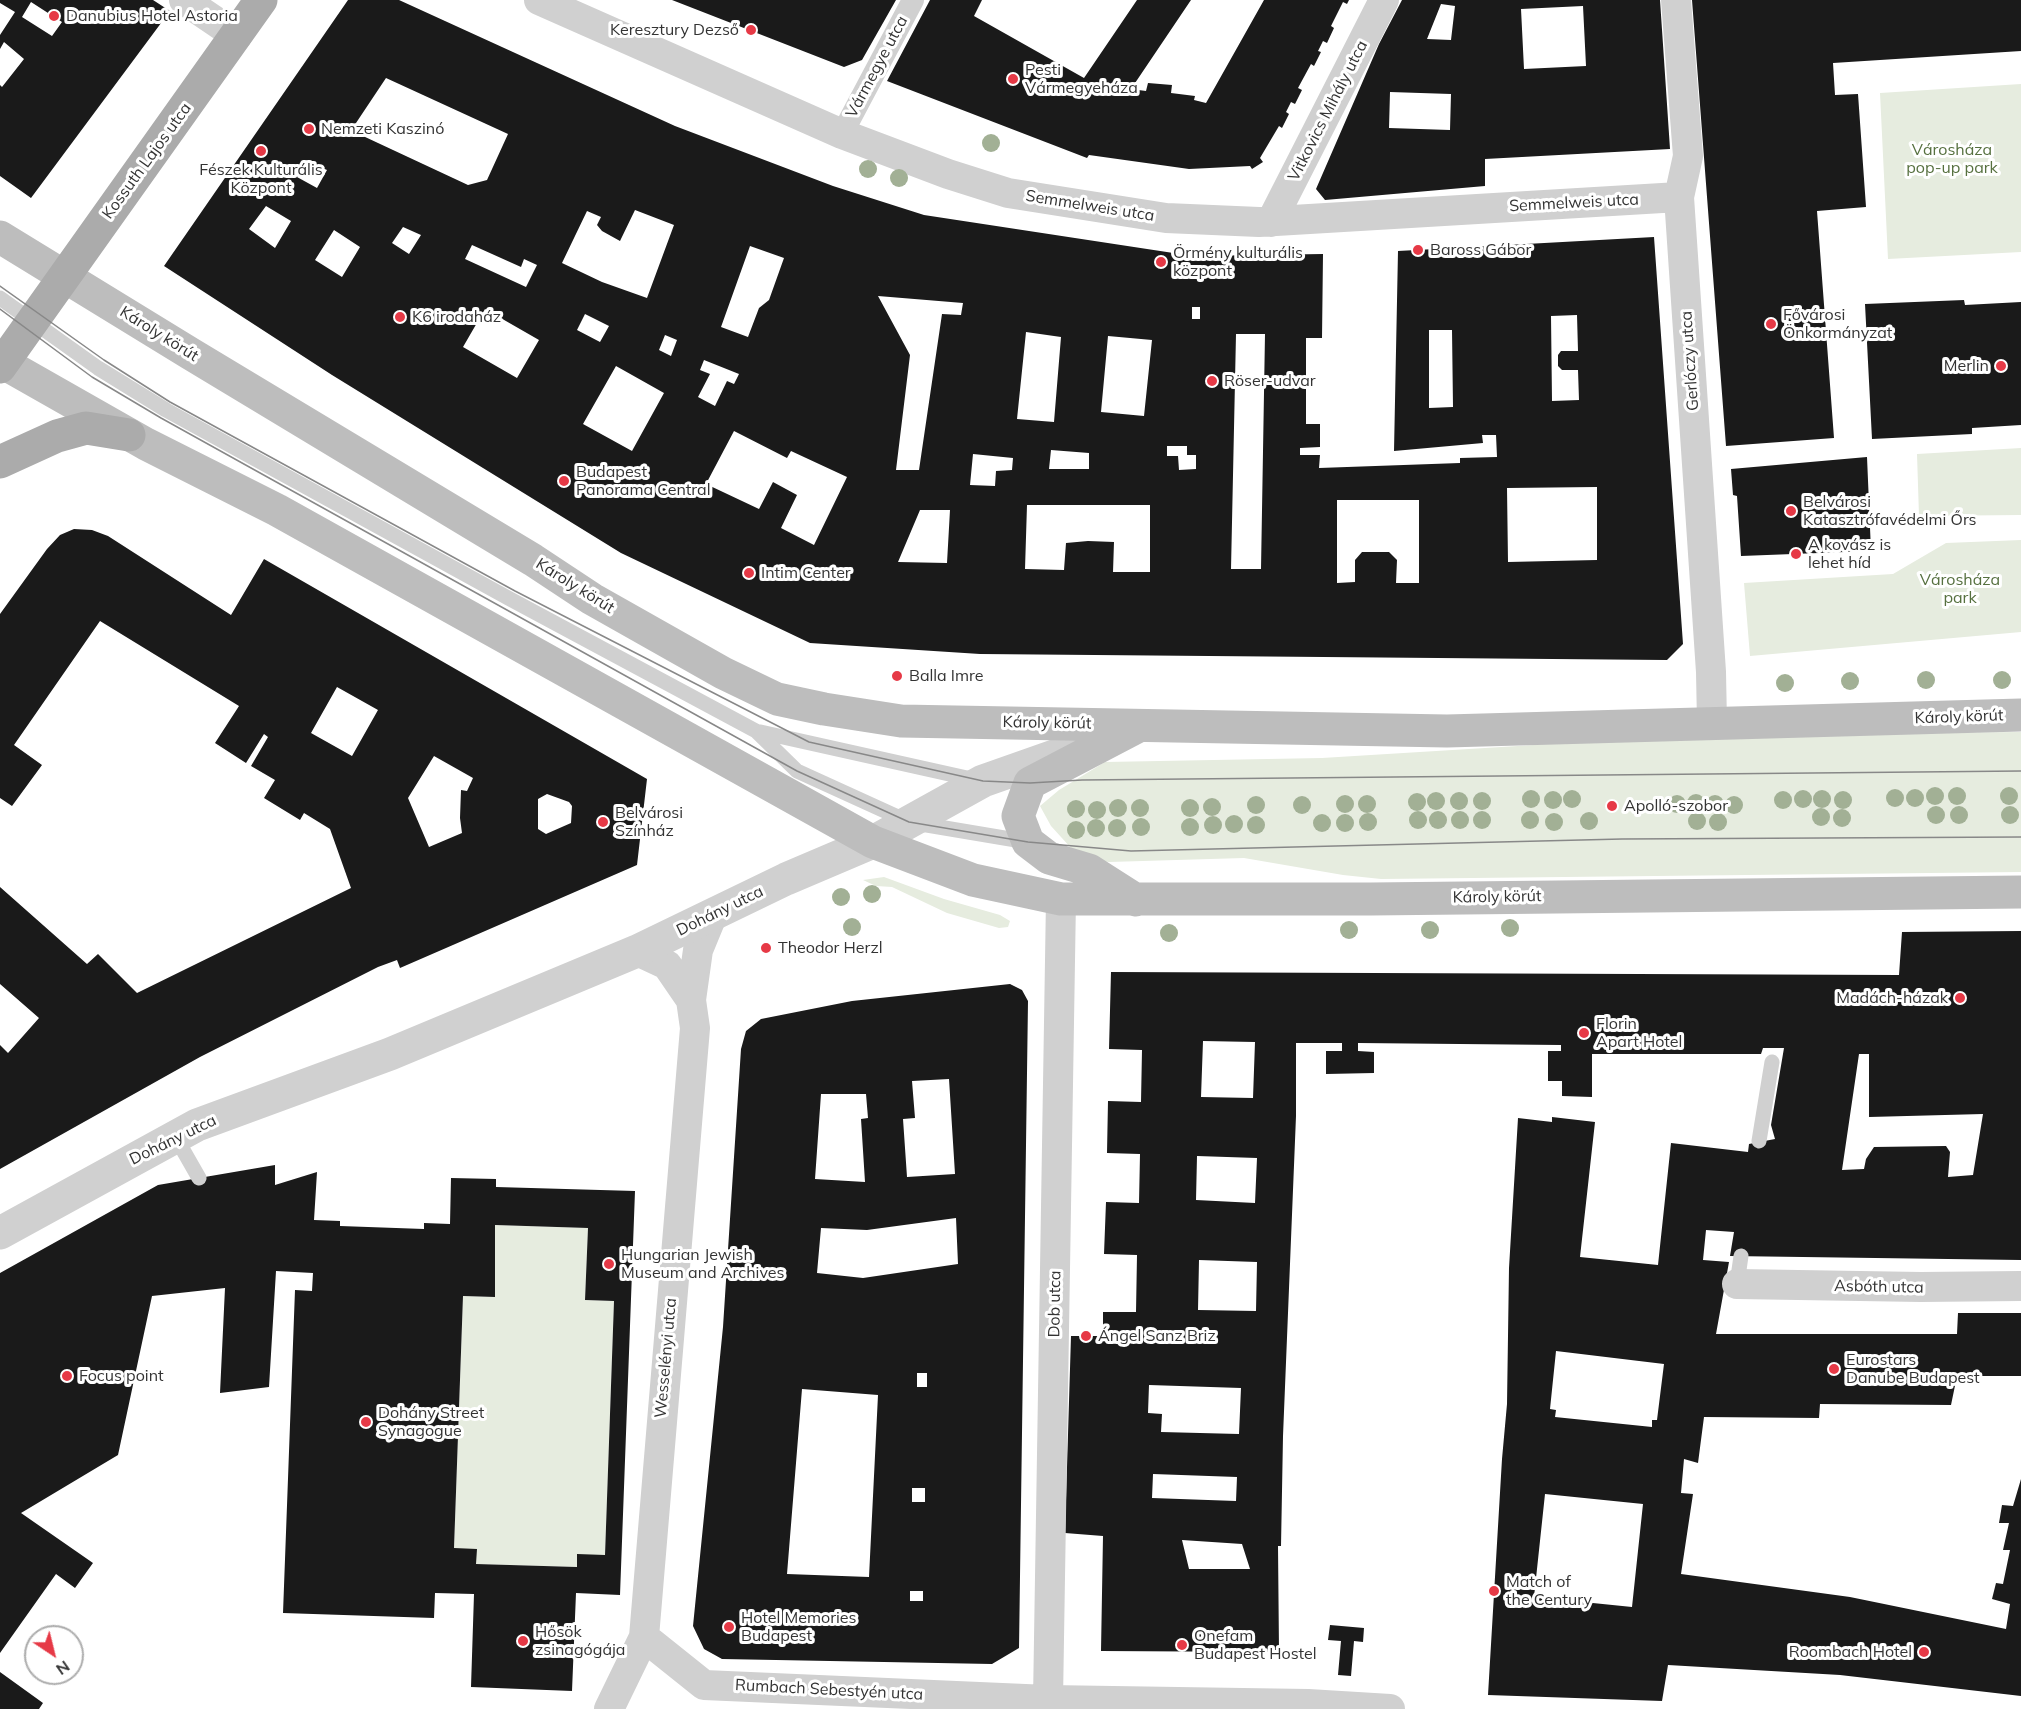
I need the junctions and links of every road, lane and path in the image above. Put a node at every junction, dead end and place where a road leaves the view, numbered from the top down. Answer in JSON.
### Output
{"nodes":[{"id":1,"x":184,"y":0,"type":"edge"},
{"id":2,"x":261,"y":0,"type":"edge"},
{"id":3,"x":539,"y":0,"type":"edge"},
{"id":4,"x":913,"y":0,"type":"edge"},
{"id":5,"x":1384,"y":0,"type":"edge"},
{"id":6,"x":1676,"y":0,"type":"edge"},
{"id":7,"x":237,"y":36,"type":"junction"},
{"id":8,"x":842,"y":134,"type":"junction"},
{"id":9,"x":1679,"y":197,"type":"junction"},
{"id":10,"x":1271,"y":222,"type":"junction"},
{"id":11,"x":0,"y":237,"type":"edge"},
{"id":12,"x":65,"y":276,"type":"junction"},
{"id":13,"x":0,"y":298,"type":"edge"},
{"id":14,"x":33,"y":322,"type":"junction"},
{"id":15,"x":1,"y":364,"type":"edge"},
{"id":16,"x":129,"y":435,"type":"junction"},
{"id":17,"x":0,"y":462,"type":"edge"},
{"id":18,"x":2021,"y":715,"type":"edge"},
{"id":19,"x":1712,"y":723,"type":"junction"},
{"id":20,"x":1140,"y":725,"type":"junction"},
{"id":21,"x":756,"y":731,"type":"junction"},
{"id":22,"x":983,"y":781,"type":"junction"},
{"id":23,"x":909,"y":822,"type":"junction"},
{"id":24,"x":873,"y":842,"type":"junction"},
{"id":25,"x":1028,"y":842,"type":"junction"},
{"id":26,"x":2021,"y":892,"type":"edge"},
{"id":27,"x":1060,"y":899,"type":"junction"},
{"id":28,"x":1136,"y":900,"type":"junction"},
{"id":29,"x":712,"y":916,"type":"junction"},
{"id":30,"x":637,"y":951,"type":"junction"},
{"id":31,"x":691,"y":1000,"type":"junction"},
{"id":32,"x":1772,"y":1062,"type":"dead end"},
{"id":33,"x":175,"y":1136,"type":"junction"},
{"id":34,"x":1759,"y":1141,"type":"dead end"},
{"id":35,"x":199,"y":1178,"type":"dead end"},
{"id":36,"x":0,"y":1233,"type":"edge"},
{"id":37,"x":1739,"y":1270,"type":"dead end"},
{"id":38,"x":2021,"y":1286,"type":"edge"},
{"id":39,"x":644,"y":1637,"type":"junction"},
{"id":40,"x":1048,"y":1704,"type":"edge"},
{"id":41,"x":609,"y":1709,"type":"edge"},
{"id":42,"x":1390,"y":1709,"type":"edge"}],
"edges":[{"from":1,"to":7,"type":"street"},
{"from":2,"to":7,"type":"main road","name":"Kossuth Lajos utca"},
{"from":3,"to":8,"type":"street","name":"Semmelweis utca"},
{"from":4,"to":8,"type":"street","name":"Vármegye utca"},
{"from":5,"to":10,"type":"street","name":"Vitkovics Mihály utca"},
{"from":6,"to":9,"type":"street","name":"Gerlóczy utca"},
{"from":7,"to":12,"type":"main road","name":"Kossuth Lajos utca"},
{"from":8,"to":10,"type":"street","name":"Semmelweis utca"},
{"from":9,"to":10,"type":"street","name":"Semmelweis utca"},
{"from":9,"to":19,"type":"street","name":"Gerlóczy utca"},
{"from":11,"to":12,"type":"main road","name":"Károly körút"},
{"from":12,"to":14,"type":"main road","name":"Kossuth Lajos utca"},
{"from":12,"to":20,"type":"main road","name":"Károly körút"},
{"from":13,"to":14,"type":"lane"},
{"from":14,"to":15,"type":"main road","name":"Kossuth Lajos utca"},
{"from":14,"to":21,"type":"lane"},
{"from":15,"to":16,"type":"main road","name":"Károly körút"},
{"from":16,"to":17,"type":"main road"},
{"from":16,"to":24,"type":"main road","name":"Károly körút"},
{"from":18,"to":19,"type":"main road","name":"Károly körút"},
{"from":19,"to":20,"type":"main road","name":"Károly körút"},
{"from":20,"to":22,"type":"street","name":"Károly körút"},
{"from":20,"to":25,"type":"main road"},
{"from":21,"to":22,"type":"lane"},
{"from":21,"to":23,"type":"lane"},
{"from":22,"to":23,"type":"street","name":"Károly körút"},
{"from":23,"to":24,"type":"street","name":"Károly körút"},
{"from":23,"to":25,"type":"lane"},
{"from":24,"to":27,"type":"main road","name":"Károly körút"},
{"from":24,"to":29,"type":"street","name":"Dohány utca"},
{"from":25,"to":28,"type":"main road"},
{"from":26,"to":28,"type":"main road","name":"Károly körút"},
{"from":27,"to":28,"type":"main road","name":"Károly körút"},
{"from":27,"to":40,"type":"street","name":"Dob utca"},
{"from":29,"to":30,"type":"street","name":"Dohány utca"},
{"from":29,"to":31,"type":"street","name":"Wesselényi utca"},
{"from":30,"to":31,"type":"street","name":"Wesselényi utca"},
{"from":30,"to":33,"type":"street","name":"Dohány utca"},
{"from":31,"to":39,"type":"street","name":"Wesselényi utca"},
{"from":32,"to":34,"type":"lane"},
{"from":33,"to":35,"type":"lane"},
{"from":33,"to":36,"type":"street","name":"Dohány utca"},
{"from":37,"to":38,"type":"street","name":"Asbóth utca"},
{"from":39,"to":40,"type":"street","name":"Rumbach Sebestyén utca"},
{"from":39,"to":41,"type":"street","name":"Wesselényi utca"},
{"from":40,"to":42,"type":"street","name":"Rumbach Sebestyén utca"}]}
